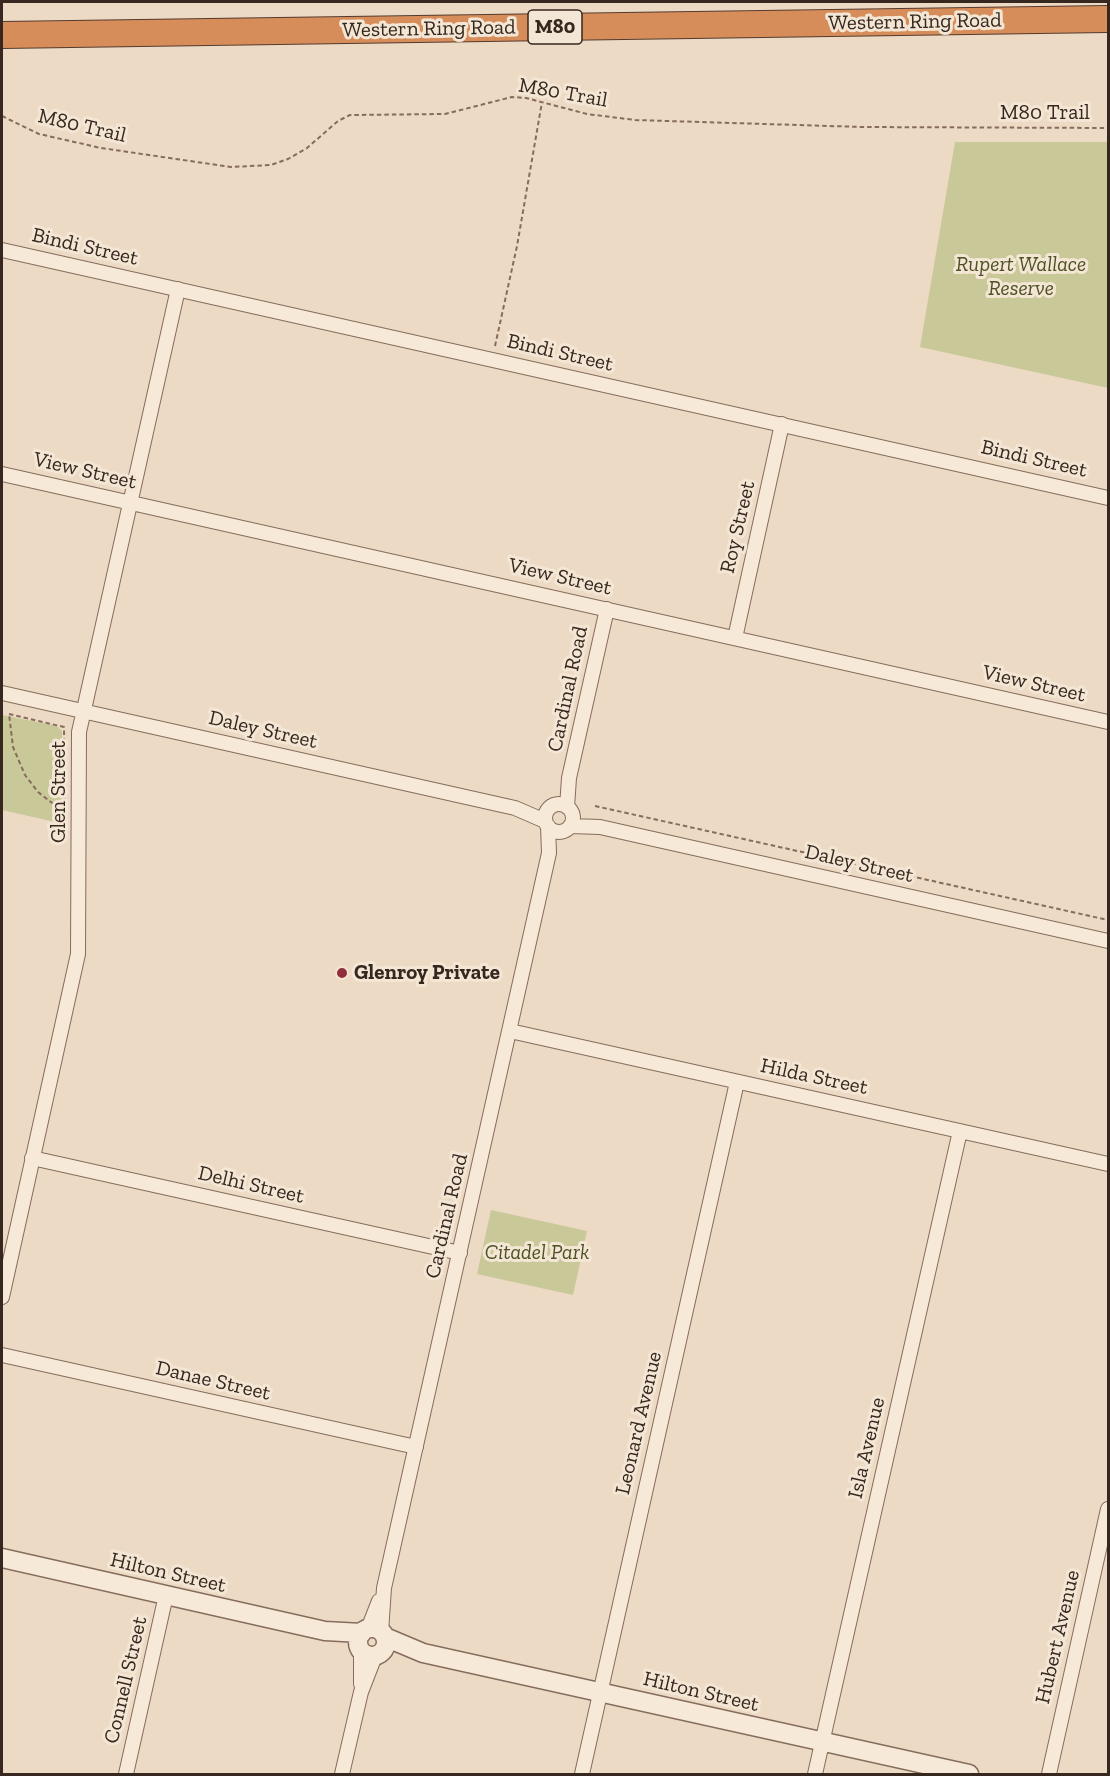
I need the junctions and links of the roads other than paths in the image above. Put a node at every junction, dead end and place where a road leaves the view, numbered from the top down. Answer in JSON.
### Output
{"nodes":[{"id":1,"x":1108,"y":19,"type":"edge"},
{"id":2,"x":2,"y":35,"type":"edge"},
{"id":3,"x":2,"y":250,"type":"edge"},
{"id":4,"x":178,"y":290,"type":"junction"},
{"id":5,"x":782,"y":424,"type":"junction"},
{"id":6,"x":2,"y":474,"type":"edge"},
{"id":7,"x":1108,"y":498,"type":"edge"},
{"id":8,"x":130,"y":503,"type":"junction"},
{"id":9,"x":607,"y":609,"type":"junction"},
{"id":10,"x":735,"y":638,"type":"junction"},
{"id":11,"x":2,"y":693,"type":"edge"},
{"id":12,"x":83,"y":711,"type":"junction"},
{"id":13,"x":1108,"y":722,"type":"edge"},
{"id":14,"x":559,"y":817,"type":"junction"},
{"id":15,"x":1108,"y":941,"type":"edge"},
{"id":16,"x":510,"y":1031,"type":"junction"},
{"id":17,"x":737,"y":1082,"type":"junction"},
{"id":18,"x":960,"y":1131,"type":"junction"},
{"id":19,"x":32,"y":1158,"type":"junction"},
{"id":20,"x":1108,"y":1164,"type":"edge"},
{"id":21,"x":460,"y":1253,"type":"junction"},
{"id":22,"x":2,"y":1297,"type":"edge"},
{"id":23,"x":2,"y":1355,"type":"edge"},
{"id":24,"x":416,"y":1448,"type":"junction"},
{"id":25,"x":1108,"y":1509,"type":"edge"},
{"id":26,"x":2,"y":1558,"type":"edge"},
{"id":27,"x":166,"y":1595,"type":"junction"},
{"id":28,"x":371,"y":1642,"type":"junction"},
{"id":29,"x":600,"y":1692,"type":"junction"},
{"id":30,"x":823,"y":1742,"type":"junction"},
{"id":31,"x":126,"y":1774,"type":"edge"},
{"id":32,"x":342,"y":1774,"type":"edge"},
{"id":33,"x":582,"y":1774,"type":"edge"},
{"id":34,"x":816,"y":1774,"type":"edge"},
{"id":35,"x":969,"y":1774,"type":"edge"},
{"id":36,"x":1049,"y":1774,"type":"edge"}],
"edges":[{"from":1,"to":2,"type":"highway","name":"Western Ring Road","number":"M80"},
{"from":3,"to":4,"type":"street","name":"Bindi Street"},
{"from":4,"to":5,"type":"street","name":"Bindi Street"},
{"from":4,"to":8,"type":"street","name":"Glen Street"},
{"from":5,"to":7,"type":"street","name":"Bindi Street"},
{"from":5,"to":10,"type":"street","name":"Roy Street"},
{"from":6,"to":8,"type":"street","name":"View Street"},
{"from":8,"to":9,"type":"street","name":"View Street"},
{"from":8,"to":12,"type":"street","name":"Glen Street"},
{"from":9,"to":10,"type":"street","name":"View Street"},
{"from":9,"to":14,"type":"street","name":"Cardinal Road"},
{"from":10,"to":13,"type":"street","name":"View Street"},
{"from":11,"to":12,"type":"street","name":"Daley Street"},
{"from":12,"to":14,"type":"street","name":"Daley Street"},
{"from":12,"to":19,"type":"street","name":"Glen Street"},
{"from":14,"to":15,"type":"street","name":"Daley Street"},
{"from":14,"to":16,"type":"street","name":"Cardinal Road"},
{"from":16,"to":17,"type":"street","name":"Hilda Street"},
{"from":16,"to":21,"type":"street","name":"Cardinal Road"},
{"from":17,"to":18,"type":"street","name":"Hilda Street"},
{"from":17,"to":29,"type":"street","name":"Leonard Avenue"},
{"from":18,"to":20,"type":"street","name":"Hilda Street"},
{"from":18,"to":30,"type":"street","name":"Isla Avenue"},
{"from":19,"to":21,"type":"street","name":"Delhi Street"},
{"from":19,"to":22,"type":"street","name":"Glen Street"},
{"from":21,"to":24,"type":"street","name":"Cardinal Road"},
{"from":23,"to":24,"type":"street","name":"Danae Street"},
{"from":24,"to":28,"type":"street","name":"Cardinal Road"},
{"from":25,"to":36,"type":"street","name":"Hubert Avenue"},
{"from":26,"to":27,"type":"street","name":"Hilton Street"},
{"from":27,"to":28,"type":"street","name":"Hilton Street"},
{"from":27,"to":31,"type":"street","name":"Connell Street"},
{"from":28,"to":29,"type":"street","name":"Hilton Street"},
{"from":28,"to":32,"type":"street","name":"Cardinal Road"},
{"from":29,"to":30,"type":"street","name":"Hilton Street"},
{"from":29,"to":33,"type":"street","name":"Leonard Avenue"},
{"from":30,"to":34,"type":"street","name":"Isla Avenue"},
{"from":30,"to":35,"type":"street","name":"Hilton Street"}]}
